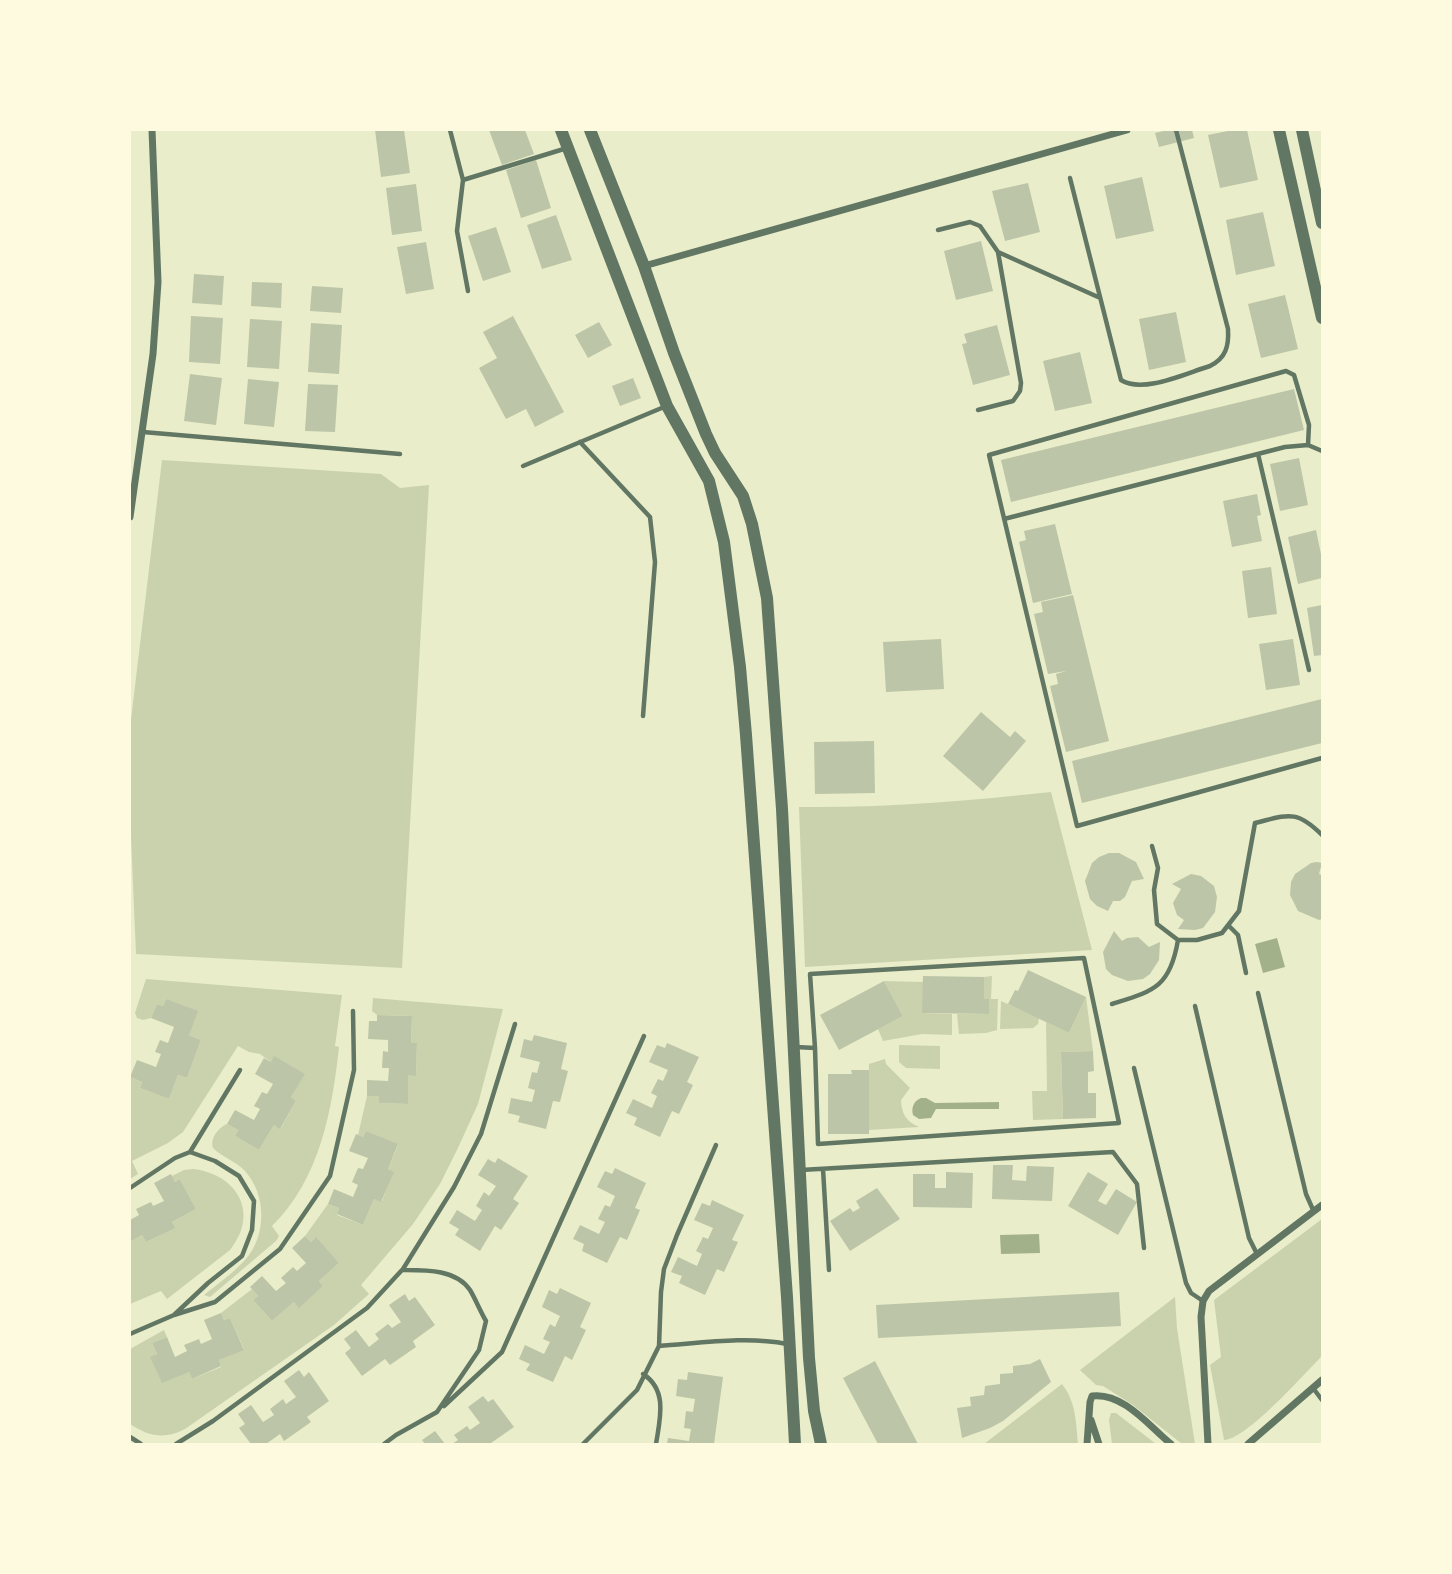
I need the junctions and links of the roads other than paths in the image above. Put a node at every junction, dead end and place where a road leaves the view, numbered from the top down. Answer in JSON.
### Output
{"nodes":[{"id":1,"x":152,"y":130,"type":"edge"},
{"id":2,"x":450,"y":130,"type":"edge"},
{"id":3,"x":561,"y":130,"type":"edge"},
{"id":4,"x":590,"y":130,"type":"edge"},
{"id":5,"x":1128,"y":130,"type":"edge"},
{"id":6,"x":1176,"y":130,"type":"edge"},
{"id":7,"x":1279,"y":130,"type":"edge"},
{"id":8,"x":1302,"y":130,"type":"edge"},
{"id":9,"x":568,"y":148,"type":"junction"},
{"id":10,"x":1070,"y":178,"type":"dead end"},
{"id":11,"x":463,"y":180,"type":"junction"},
{"id":12,"x":1322,"y":223,"type":"edge"},
{"id":13,"x":938,"y":230,"type":"dead end"},
{"id":14,"x":999,"y":252,"type":"junction"},
{"id":15,"x":644,"y":266,"type":"junction"},
{"id":16,"x":468,"y":291,"type":"dead end"},
{"id":17,"x":1099,"y":297,"type":"junction"},
{"id":18,"x":1322,"y":318,"type":"edge"},
{"id":19,"x":667,"y":406,"type":"junction"},
{"id":20,"x":978,"y":410,"type":"dead end"},
{"id":21,"x":143,"y":432,"type":"junction"},
{"id":22,"x":580,"y":442,"type":"junction"},
{"id":23,"x":1308,"y":445,"type":"junction"},
{"id":24,"x":1321,"y":451,"type":"edge"},
{"id":25,"x":400,"y":454,"type":"dead end"},
{"id":26,"x":1258,"y":454,"type":"junction"},
{"id":27,"x":1322,"y":460,"type":"edge"},
{"id":28,"x":523,"y":466,"type":"dead end"},
{"id":29,"x":130,"y":517,"type":"edge"},
{"id":30,"x":1004,"y":519,"type":"junction"},
{"id":31,"x":1309,"y":670,"type":"dead end"},
{"id":32,"x":643,"y":716,"type":"dead end"},
{"id":33,"x":1322,"y":758,"type":"edge"},
{"id":34,"x":1322,"y":835,"type":"edge"},
{"id":35,"x":1152,"y":846,"type":"dead end"},
{"id":36,"x":1228,"y":925,"type":"junction"},
{"id":37,"x":1178,"y":940,"type":"junction"},
{"id":38,"x":1246,"y":973,"type":"dead end"},
{"id":39,"x":1258,"y":993,"type":"dead end"},
{"id":40,"x":1112,"y":1004,"type":"dead end"},
{"id":41,"x":1195,"y":1006,"type":"dead end"},
{"id":42,"x":353,"y":1011,"type":"dead end"},
{"id":43,"x":515,"y":1024,"type":"dead end"},
{"id":44,"x":644,"y":1036,"type":"dead end"},
{"id":45,"x":795,"y":1047,"type":"junction"},
{"id":46,"x":815,"y":1048,"type":"junction"},
{"id":47,"x":1134,"y":1068,"type":"dead end"},
{"id":48,"x":240,"y":1070,"type":"dead end"},
{"id":49,"x":716,"y":1145,"type":"dead end"},
{"id":50,"x":190,"y":1152,"type":"junction"},
{"id":51,"x":823,"y":1169,"type":"junction"},
{"id":52,"x":801,"y":1170,"type":"junction"},
{"id":53,"x":130,"y":1188,"type":"edge"},
{"id":54,"x":1322,"y":1205,"type":"edge"},
{"id":55,"x":1314,"y":1212,"type":"junction"},
{"id":56,"x":1144,"y":1248,"type":"dead end"},
{"id":57,"x":1257,"y":1254,"type":"junction"},
{"id":58,"x":402,"y":1270,"type":"junction"},
{"id":59,"x":829,"y":1270,"type":"dead end"},
{"id":60,"x":1203,"y":1301,"type":"junction"},
{"id":61,"x":174,"y":1315,"type":"junction"},
{"id":62,"x":130,"y":1334,"type":"edge"},
{"id":63,"x":789,"y":1345,"type":"junction"},
{"id":64,"x":659,"y":1346,"type":"junction"},
{"id":65,"x":643,"y":1374,"type":"junction"},
{"id":66,"x":1322,"y":1380,"type":"edge"},
{"id":67,"x":1313,"y":1388,"type":"junction"},
{"id":68,"x":1322,"y":1400,"type":"edge"},
{"id":69,"x":437,"y":1412,"type":"junction"},
{"id":70,"x":1090,"y":1416,"type":"junction"},
{"id":71,"x":130,"y":1437,"type":"edge"},
{"id":72,"x":141,"y":1444,"type":"edge"},
{"id":73,"x":176,"y":1444,"type":"edge"},
{"id":74,"x":384,"y":1444,"type":"edge"},
{"id":75,"x":583,"y":1444,"type":"edge"},
{"id":76,"x":656,"y":1444,"type":"edge"},
{"id":77,"x":795,"y":1444,"type":"edge"},
{"id":78,"x":821,"y":1444,"type":"edge"},
{"id":79,"x":1087,"y":1444,"type":"edge"},
{"id":80,"x":1099,"y":1444,"type":"edge"},
{"id":81,"x":1171,"y":1444,"type":"edge"},
{"id":82,"x":1208,"y":1444,"type":"edge"},
{"id":83,"x":1248,"y":1444,"type":"edge"}],
"edges":[{"from":1,"to":21,"type":"street"},
{"from":2,"to":11,"type":"lane"},
{"from":3,"to":9,"type":"street"},
{"from":4,"to":15,"type":"street"},
{"from":5,"to":15,"type":"street"},
{"from":6,"to":17,"type":"lane"},
{"from":7,"to":18,"type":"street"},
{"from":8,"to":12,"type":"street"},
{"from":9,"to":11,"type":"lane"},
{"from":9,"to":19,"type":"street"},
{"from":10,"to":17,"type":"lane"},
{"from":11,"to":16,"type":"lane"},
{"from":13,"to":14,"type":"lane"},
{"from":14,"to":17,"type":"lane"},
{"from":14,"to":20,"type":"lane"},
{"from":15,"to":45,"type":"street"},
{"from":19,"to":22,"type":"lane"},
{"from":19,"to":63,"type":"street"},
{"from":21,"to":25,"type":"lane"},
{"from":21,"to":29,"type":"street"},
{"from":22,"to":28,"type":"lane"},
{"from":22,"to":32,"type":"lane"},
{"from":23,"to":24,"type":"lane"},
{"from":23,"to":26,"type":"lane"},
{"from":23,"to":30,"type":"lane"},
{"from":24,"to":27,"type":"lane"},
{"from":26,"to":30,"type":"lane"},
{"from":26,"to":31,"type":"lane"},
{"from":30,"to":33,"type":"lane"},
{"from":34,"to":36,"type":"lane"},
{"from":35,"to":37,"type":"lane"},
{"from":36,"to":37,"type":"lane"},
{"from":36,"to":38,"type":"lane"},
{"from":37,"to":40,"type":"lane"},
{"from":39,"to":55,"type":"lane"},
{"from":41,"to":57,"type":"lane"},
{"from":42,"to":61,"type":"lane"},
{"from":43,"to":58,"type":"lane"},
{"from":44,"to":69,"type":"lane"},
{"from":45,"to":46,"type":"lane"},
{"from":45,"to":52,"type":"street"},
{"from":46,"to":46,"type":"lane"},
{"from":47,"to":60,"type":"lane"},
{"from":48,"to":50,"type":"lane"},
{"from":49,"to":64,"type":"lane"},
{"from":50,"to":53,"type":"lane"},
{"from":50,"to":61,"type":"lane"},
{"from":51,"to":52,"type":"lane"},
{"from":51,"to":56,"type":"lane"},
{"from":51,"to":59,"type":"lane"},
{"from":52,"to":78,"type":"street"},
{"from":54,"to":55,"type":"street"},
{"from":55,"to":57,"type":"street"},
{"from":57,"to":60,"type":"street"},
{"from":58,"to":69,"type":"lane"},
{"from":58,"to":73,"type":"lane"},
{"from":60,"to":82,"type":"street"},
{"from":61,"to":62,"type":"lane"},
{"from":63,"to":64,"type":"lane"},
{"from":63,"to":77,"type":"street"},
{"from":64,"to":65,"type":"lane"},
{"from":65,"to":75,"type":"lane"},
{"from":65,"to":76,"type":"lane"},
{"from":66,"to":67,"type":"street"},
{"from":67,"to":68,"type":"lane"},
{"from":67,"to":83,"type":"street"},
{"from":69,"to":74,"type":"lane"},
{"from":70,"to":79,"type":"street"},
{"from":70,"to":80,"type":"street"},
{"from":70,"to":81,"type":"street"},
{"from":71,"to":72,"type":"lane"}]}
